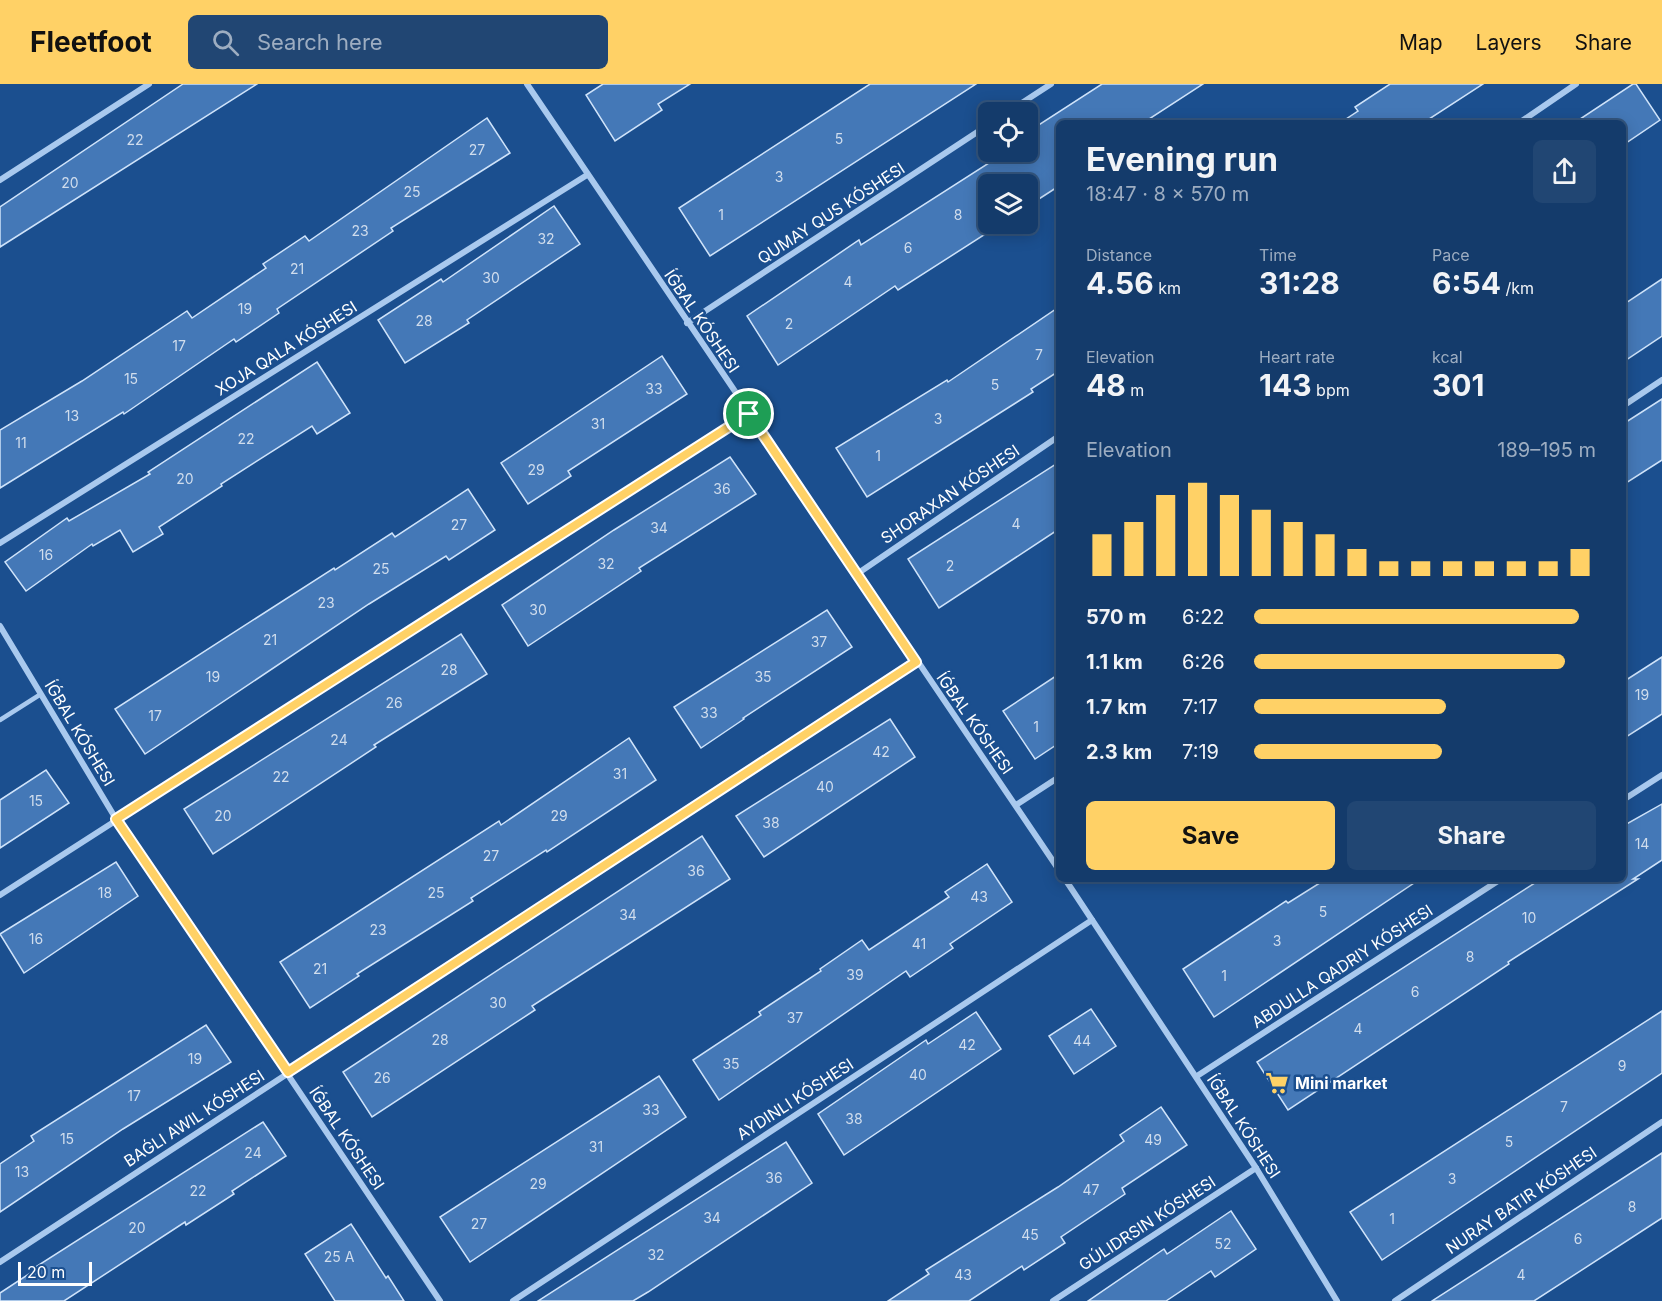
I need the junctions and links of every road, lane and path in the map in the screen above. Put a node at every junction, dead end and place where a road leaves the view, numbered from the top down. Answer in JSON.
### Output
{"nodes":[{"id":1,"x":149,"y":84,"type":"edge"},
{"id":2,"x":1051,"y":84,"type":"edge"},
{"id":3,"x":1576,"y":84,"type":"edge"},
{"id":4,"x":530,"y":85,"type":"edge"},
{"id":5,"x":1023,"y":102,"type":"edge"},
{"id":6,"x":1523,"y":120,"type":"edge"},
{"id":7,"x":978,"y":132,"type":"edge"},
{"id":8,"x":587,"y":175,"type":"junction"},
{"id":9,"x":0,"y":180,"type":"edge"},
{"id":10,"x":687,"y":323,"type":"junction"},
{"id":11,"x":1662,"y":380,"type":"edge"},
{"id":12,"x":1626,"y":404,"type":"edge"},
{"id":13,"x":749,"y":414,"type":"junction"},
{"id":14,"x":1056,"y":438,"type":"edge"},
{"id":15,"x":0,"y":543,"type":"edge"},
{"id":16,"x":857,"y":573,"type":"junction"},
{"id":17,"x":0,"y":626,"type":"edge"},
{"id":18,"x":916,"y":662,"type":"junction"},
{"id":19,"x":41,"y":694,"type":"junction"},
{"id":20,"x":0,"y":720,"type":"edge"},
{"id":21,"x":1662,"y":775,"type":"edge"},
{"id":22,"x":1056,"y":779,"type":"edge"},
{"id":23,"x":1626,"y":798,"type":"edge"},
{"id":24,"x":1016,"y":805,"type":"junction"},
{"id":25,"x":116,"y":819,"type":"junction"},
{"id":26,"x":1056,"y":865,"type":"edge"},
{"id":27,"x":1067,"y":882,"type":"edge"},
{"id":28,"x":1496,"y":882,"type":"edge"},
{"id":29,"x":0,"y":895,"type":"edge"},
{"id":30,"x":1092,"y":920,"type":"junction"},
{"id":31,"x":288,"y":1072,"type":"junction"},
{"id":32,"x":1197,"y":1076,"type":"junction"},
{"id":33,"x":1662,"y":1122,"type":"edge"},
{"id":34,"x":1256,"y":1168,"type":"junction"},
{"id":35,"x":0,"y":1262,"type":"edge"},
{"id":36,"x":440,"y":1301,"type":"edge"},
{"id":37,"x":513,"y":1301,"type":"edge"},
{"id":38,"x":1053,"y":1301,"type":"edge"},
{"id":39,"x":1337,"y":1301,"type":"edge"},
{"id":40,"x":1395,"y":1301,"type":"edge"}],
"edges":[{"from":1,"to":9,"type":"street"},
{"from":2,"to":5,"type":"street"},
{"from":3,"to":6,"type":"street"},
{"from":4,"to":8,"type":"street","name":"ÍǴBAL KÓSHESI"},
{"from":7,"to":10,"type":"street","name":"QUMAY QUS KÓSHESI"},
{"from":8,"to":10,"type":"street","name":"ÍǴBAL KÓSHESI"},
{"from":8,"to":15,"type":"street","name":"XOJA QALA KÓSHESI"},
{"from":10,"to":13,"type":"street","name":"ÍǴBAL KÓSHESI"},
{"from":11,"to":12,"type":"street"},
{"from":13,"to":16,"type":"street","name":"ÍǴBAL KÓSHESI"},
{"from":13,"to":25,"type":"street"},
{"from":14,"to":16,"type":"street","name":"SHORAXAN KÓSHESI"},
{"from":16,"to":18,"type":"street","name":"ÍǴBAL KÓSHESI"},
{"from":17,"to":19,"type":"street","name":"ÍǴBAL KÓSHESI"},
{"from":18,"to":24,"type":"street","name":"ÍǴBAL KÓSHESI"},
{"from":18,"to":31,"type":"street"},
{"from":19,"to":20,"type":"lane"},
{"from":19,"to":25,"type":"street","name":"ÍǴBAL KÓSHESI"},
{"from":21,"to":23,"type":"street"},
{"from":22,"to":24,"type":"street"},
{"from":24,"to":26,"type":"street","name":"ÍǴBAL KÓSHESI"},
{"from":25,"to":29,"type":"street"},
{"from":25,"to":31,"type":"street","name":"ÍǴBAL KÓSHESI"},
{"from":27,"to":30,"type":"street","name":"ÍǴBAL KÓSHESI"},
{"from":28,"to":32,"type":"street","name":"ABDULLA QADRIY KÓSHESI"},
{"from":30,"to":32,"type":"street","name":"ÍǴBAL KÓSHESI"},
{"from":30,"to":37,"type":"street"},
{"from":31,"to":35,"type":"street"},
{"from":31,"to":36,"type":"street","name":"ÍǴBAL KÓSHESI"},
{"from":32,"to":34,"type":"street","name":"ÍǴBAL KÓSHESI"},
{"from":33,"to":40,"type":"street"},
{"from":34,"to":38,"type":"street","name":"GÚLIDRSIN KÓSHESI"},
{"from":34,"to":39,"type":"street","name":"ÍǴBAL KÓSHESI"}]}
